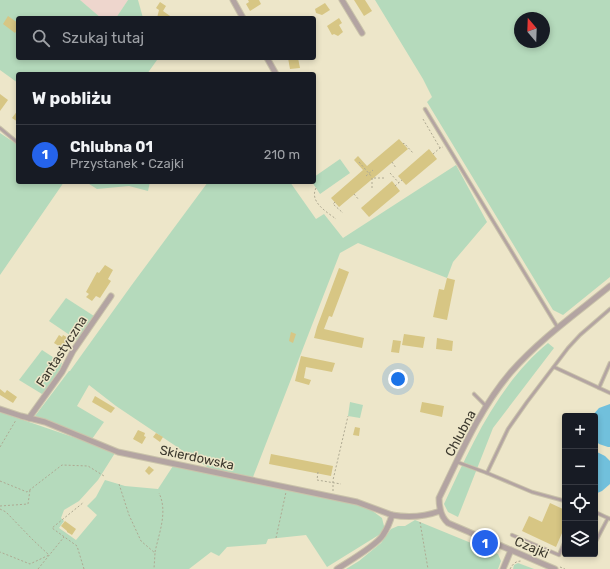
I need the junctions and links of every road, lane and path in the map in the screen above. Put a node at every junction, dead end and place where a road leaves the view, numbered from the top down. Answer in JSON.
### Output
{"nodes":[{"id":1,"x":232,"y":0,"type":"edge"},
{"id":2,"x":342,"y":0,"type":"edge"},
{"id":3,"x":242,"y":16,"type":"edge"},
{"id":4,"x":362,"y":33,"type":"dead end"},
{"id":5,"x":268,"y":60,"type":"edge"},
{"id":6,"x":275,"y":72,"type":"edge"},
{"id":7,"x":426,"y":109,"type":"dead end"},
{"id":8,"x":423,"y":119,"type":"dead end"},
{"id":9,"x":0,"y":128,"type":"edge"},
{"id":10,"x":16,"y":140,"type":"edge"},
{"id":11,"x":403,"y":144,"type":"dead end"},
{"id":12,"x":447,"y":145,"type":"junction"},
{"id":13,"x":440,"y":148,"type":"junction"},
{"id":14,"x":413,"y":153,"type":"dead end"},
{"id":15,"x":433,"y":154,"type":"dead end"},
{"id":16,"x":359,"y":162,"type":"dead end"},
{"id":17,"x":392,"y":162,"type":"dead end"},
{"id":18,"x":396,"y":168,"type":"dead end"},
{"id":19,"x":373,"y":170,"type":"dead end"},
{"id":20,"x":369,"y":173,"type":"junction"},
{"id":21,"x":390,"y":173,"type":"dead end"},
{"id":22,"x":366,"y":176,"type":"dead end"},
{"id":23,"x":372,"y":178,"type":"junction"},
{"id":24,"x":384,"y":178,"type":"dead end"},
{"id":25,"x":402,"y":180,"type":"dead end"},
{"id":26,"x":399,"y":183,"type":"junction"},
{"id":27,"x":396,"y":186,"type":"dead end"},
{"id":28,"x":316,"y":188,"type":"dead end"},
{"id":29,"x":372,"y":188,"type":"dead end"},
{"id":30,"x":354,"y":194,"type":"dead end"},
{"id":31,"x":359,"y":200,"type":"dead end"},
{"id":32,"x":335,"y":202,"type":"dead end"},
{"id":33,"x":343,"y":213,"type":"dead end"},
{"id":34,"x":336,"y":219,"type":"dead end"},
{"id":35,"x":610,"y":286,"type":"edge"},
{"id":36,"x":111,"y":296,"type":"dead end"},
{"id":37,"x":610,"y":309,"type":"edge"},
{"id":38,"x":559,"y":328,"type":"junction"},
{"id":39,"x":610,"y":363,"type":"edge"},
{"id":40,"x":554,"y":367,"type":"junction"},
{"id":41,"x":599,"y":388,"type":"junction"},
{"id":42,"x":610,"y":393,"type":"edge"},
{"id":43,"x":474,"y":394,"type":"dead end"},
{"id":44,"x":486,"y":406,"type":"junction"},
{"id":45,"x":0,"y":409,"type":"edge"},
{"id":46,"x":19,"y":416,"type":"junction"},
{"id":47,"x":348,"y":416,"type":"dead end"},
{"id":48,"x":29,"y":418,"type":"junction"},
{"id":49,"x":0,"y":448,"type":"edge"},
{"id":50,"x":457,"y":462,"type":"junction"},
{"id":51,"x":318,"y":472,"type":"dead end"},
{"id":52,"x":487,"y":473,"type":"junction"},
{"id":53,"x":104,"y":476,"type":"dead end"},
{"id":54,"x":0,"y":481,"type":"edge"},
{"id":55,"x":334,"y":483,"type":"junction"},
{"id":56,"x":119,"y":484,"type":"dead end"},
{"id":57,"x":341,"y":484,"type":"dead end"},
{"id":58,"x":287,"y":488,"type":"junction"},
{"id":59,"x":30,"y":489,"type":"junction"},
{"id":60,"x":160,"y":493,"type":"dead end"},
{"id":61,"x":332,"y":497,"type":"junction"},
{"id":62,"x":562,"y":500,"type":"edge"},
{"id":63,"x":84,"y":502,"type":"dead end"},
{"id":64,"x":0,"y":508,"type":"edge"},
{"id":65,"x":440,"y":511,"type":"junction"},
{"id":66,"x":598,"y":513,"type":"edge"},
{"id":67,"x":392,"y":515,"type":"junction"},
{"id":68,"x":609,"y":518,"type":"edge"},
{"id":69,"x":419,"y":519,"type":"dead end"},
{"id":70,"x":512,"y":535,"type":"dead end"},
{"id":71,"x":64,"y":536,"type":"junction"},
{"id":72,"x":276,"y":538,"type":"dead end"},
{"id":73,"x":598,"y":538,"type":"edge"},
{"id":74,"x":562,"y":548,"type":"edge"},
{"id":75,"x":511,"y":550,"type":"junction"},
{"id":76,"x":0,"y":552,"type":"edge"},
{"id":77,"x":154,"y":552,"type":"junction"},
{"id":78,"x":49,"y":555,"type":"junction"},
{"id":79,"x":535,"y":560,"type":"junction"},
{"id":80,"x":38,"y":569,"type":"edge"},
{"id":81,"x":84,"y":569,"type":"edge"},
{"id":82,"x":154,"y":569,"type":"edge"},
{"id":83,"x":337,"y":569,"type":"edge"},
{"id":84,"x":428,"y":569,"type":"edge"},
{"id":85,"x":503,"y":569,"type":"edge"},
{"id":86,"x":510,"y":569,"type":"edge"},
{"id":87,"x":555,"y":569,"type":"edge"}],
"edges":[{"from":1,"to":3,"type":"street"},
{"from":2,"to":4,"type":"street"},
{"from":5,"to":6,"type":"street"},
{"from":7,"to":12,"type":"lane"},
{"from":8,"to":13,"type":"path"},
{"from":9,"to":10,"type":"lane"},
{"from":11,"to":14,"type":"path"},
{"from":12,"to":13,"type":"path"},
{"from":12,"to":38,"type":"lane"},
{"from":13,"to":15,"type":"path"},
{"from":16,"to":20,"type":"path"},
{"from":17,"to":18,"type":"path"},
{"from":19,"to":20,"type":"path"},
{"from":20,"to":22,"type":"path"},
{"from":20,"to":23,"type":"path"},
{"from":21,"to":26,"type":"path"},
{"from":23,"to":24,"type":"path"},
{"from":23,"to":29,"type":"path"},
{"from":25,"to":26,"type":"path"},
{"from":26,"to":27,"type":"path"},
{"from":28,"to":34,"type":"path"},
{"from":30,"to":31,"type":"path"},
{"from":32,"to":33,"type":"path"},
{"from":35,"to":38,"type":"street","name":"Chlubna"},
{"from":36,"to":48,"type":"street","name":"Fantastyczna"},
{"from":37,"to":40,"type":"lane"},
{"from":38,"to":44,"type":"street","name":"Chlubna"},
{"from":39,"to":41,"type":"lane"},
{"from":40,"to":41,"type":"lane"},
{"from":40,"to":52,"type":"lane"},
{"from":41,"to":42,"type":"lane"},
{"from":43,"to":44,"type":"lane"},
{"from":44,"to":50,"type":"street","name":"Chlubna"},
{"from":45,"to":46,"type":"street","name":"Skierdowska"},
{"from":46,"to":48,"type":"street","name":"Skierdowska"},
{"from":46,"to":49,"type":"path"},
{"from":47,"to":55,"type":"path"},
{"from":48,"to":58,"type":"street","name":"Skierdowska"},
{"from":50,"to":52,"type":"lane"},
{"from":50,"to":65,"type":"street","name":"Chlubna"},
{"from":51,"to":55,"type":"path"},
{"from":52,"to":62,"type":"lane"},
{"from":53,"to":59,"type":"path"},
{"from":54,"to":59,"type":"path"},
{"from":55,"to":57,"type":"path"},
{"from":55,"to":61,"type":"path"},
{"from":56,"to":77,"type":"path"},
{"from":58,"to":61,"type":"street","name":"Skierdowska"},
{"from":58,"to":72,"type":"path"},
{"from":59,"to":64,"type":"path"},
{"from":60,"to":77,"type":"path"},
{"from":61,"to":67,"type":"street","name":"Skierdowska"},
{"from":63,"to":71,"type":"path"},
{"from":64,"to":78,"type":"path"},
{"from":65,"to":67,"type":"street"},
{"from":65,"to":75,"type":"street","name":"Czajki"},
{"from":66,"to":68,"type":"lane"},
{"from":67,"to":83,"type":"street"},
{"from":68,"to":73,"type":"lane"},
{"from":69,"to":84,"type":"path"},
{"from":70,"to":74,"type":"lane"},
{"from":71,"to":78,"type":"path"},
{"from":71,"to":81,"type":"path"},
{"from":75,"to":79,"type":"street","name":"Czajki"},
{"from":75,"to":85,"type":"street"},
{"from":76,"to":78,"type":"path"},
{"from":77,"to":82,"type":"path"},
{"from":78,"to":80,"type":"path"},
{"from":79,"to":86,"type":"path"},
{"from":79,"to":87,"type":"street","name":"Czajki"}]}
